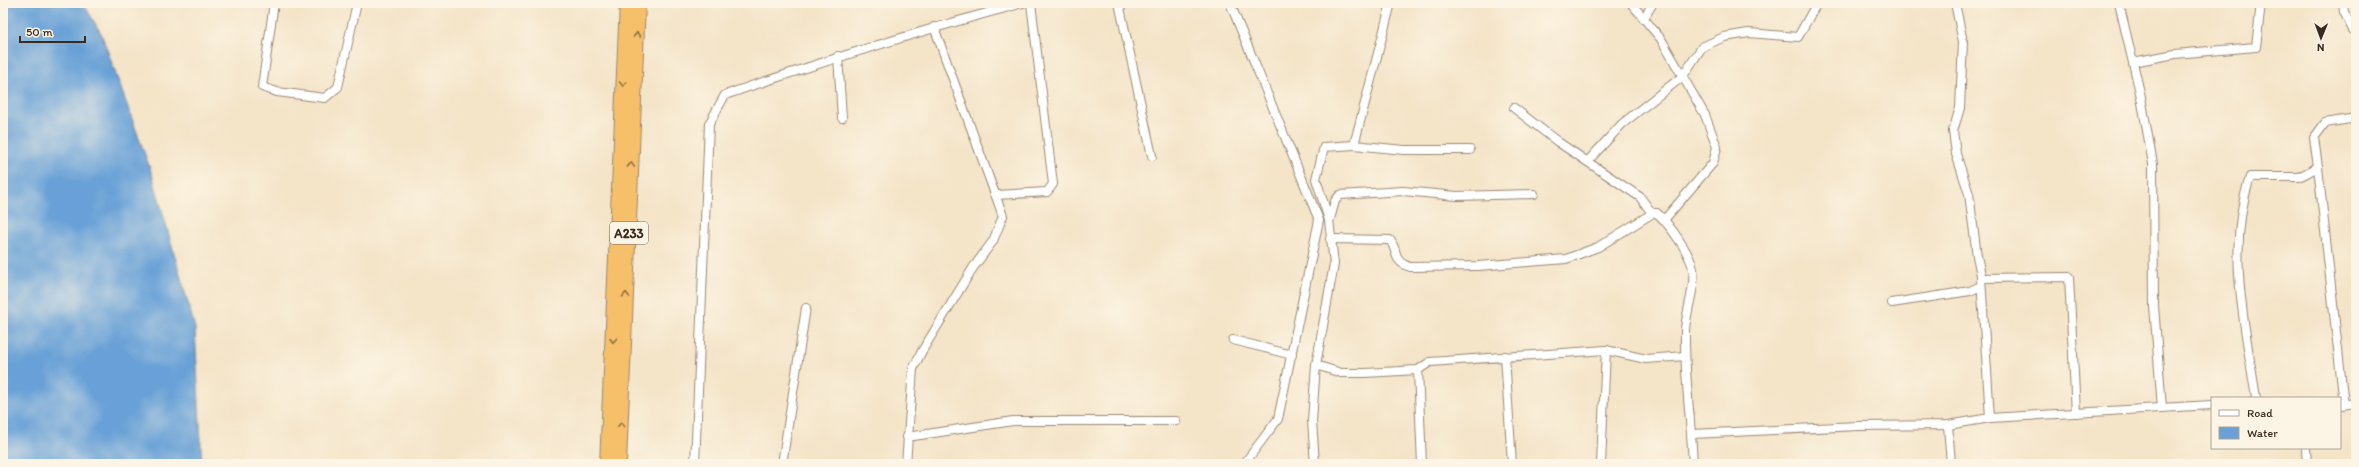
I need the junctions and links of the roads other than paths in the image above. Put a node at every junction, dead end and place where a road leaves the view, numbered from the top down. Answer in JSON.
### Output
{"nodes":[{"id":1,"x":274,"y":3,"type":"edge"},
{"id":2,"x":357,"y":3,"type":"edge"},
{"id":3,"x":626,"y":3,"type":"edge"},
{"id":4,"x":638,"y":3,"type":"edge"},
{"id":5,"x":1023,"y":3,"type":"edge"},
{"id":6,"x":1031,"y":3,"type":"edge"},
{"id":7,"x":1118,"y":3,"type":"edge"},
{"id":8,"x":1230,"y":3,"type":"edge"},
{"id":9,"x":1391,"y":3,"type":"edge"},
{"id":10,"x":1631,"y":3,"type":"edge"},
{"id":11,"x":1653,"y":3,"type":"edge"},
{"id":12,"x":1817,"y":3,"type":"edge"},
{"id":13,"x":1955,"y":3,"type":"edge"},
{"id":14,"x":2118,"y":3,"type":"edge"},
{"id":15,"x":2261,"y":3,"type":"edge"},
{"id":16,"x":2343,"y":3,"type":"edge"},
{"id":17,"x":1644,"y":18,"type":"junction"},
{"id":18,"x":934,"y":27,"type":"junction"},
{"id":19,"x":2356,"y":29,"type":"edge"},
{"id":20,"x":838,"y":56,"type":"junction"},
{"id":21,"x":2133,"y":62,"type":"junction"},
{"id":22,"x":1683,"y":76,"type":"junction"},
{"id":23,"x":1514,"y":108,"type":"dead end"},
{"id":24,"x":842,"y":118,"type":"dead end"},
{"id":25,"x":2356,"y":118,"type":"edge"},
{"id":26,"x":1354,"y":145,"type":"junction"},
{"id":27,"x":1470,"y":150,"type":"dead end"},
{"id":28,"x":1152,"y":156,"type":"dead end"},
{"id":29,"x":1588,"y":161,"type":"junction"},
{"id":30,"x":2318,"y":167,"type":"junction"},
{"id":31,"x":1534,"y":194,"type":"dead end"},
{"id":32,"x":996,"y":195,"type":"junction"},
{"id":33,"x":1652,"y":213,"type":"junction"},
{"id":34,"x":1329,"y":220,"type":"junction"},
{"id":35,"x":1664,"y":220,"type":"junction"},
{"id":36,"x":1330,"y":239,"type":"junction"},
{"id":37,"x":1981,"y":275,"type":"dead end"},
{"id":38,"x":1981,"y":286,"type":"junction"},
{"id":39,"x":1892,"y":303,"type":"dead end"},
{"id":40,"x":806,"y":308,"type":"dead end"},
{"id":41,"x":1233,"y":340,"type":"dead end"},
{"id":42,"x":1606,"y":350,"type":"junction"},
{"id":43,"x":1292,"y":355,"type":"junction"},
{"id":44,"x":1505,"y":356,"type":"junction"},
{"id":45,"x":1685,"y":356,"type":"junction"},
{"id":46,"x":1316,"y":365,"type":"junction"},
{"id":47,"x":1418,"y":370,"type":"junction"},
{"id":48,"x":2256,"y":397,"type":"edge"},
{"id":49,"x":2356,"y":403,"type":"edge"},
{"id":50,"x":2211,"y":405,"type":"edge"},
{"id":51,"x":2342,"y":405,"type":"edge"},
{"id":52,"x":2162,"y":408,"type":"junction"},
{"id":53,"x":2076,"y":413,"type":"junction"},
{"id":54,"x":1990,"y":418,"type":"junction"},
{"id":55,"x":1176,"y":421,"type":"dead end"},
{"id":56,"x":1948,"y":425,"type":"junction"},
{"id":57,"x":1692,"y":434,"type":"junction"},
{"id":58,"x":907,"y":437,"type":"junction"},
{"id":59,"x":2306,"y":449,"type":"edge"},
{"id":60,"x":607,"y":464,"type":"edge"},
{"id":61,"x":619,"y":464,"type":"edge"},
{"id":62,"x":695,"y":464,"type":"edge"},
{"id":63,"x":782,"y":464,"type":"edge"},
{"id":64,"x":906,"y":464,"type":"edge"},
{"id":65,"x":1244,"y":464,"type":"edge"},
{"id":66,"x":1316,"y":464,"type":"edge"},
{"id":67,"x":1422,"y":464,"type":"edge"},
{"id":68,"x":1512,"y":464,"type":"edge"},
{"id":69,"x":1602,"y":464,"type":"edge"},
{"id":70,"x":1693,"y":464,"type":"edge"},
{"id":71,"x":1951,"y":464,"type":"edge"},
{"id":72,"x":2307,"y":464,"type":"edge"}],
"edges":[{"from":1,"to":2,"type":"street"},
{"from":3,"to":60,"type":"highway","number":"A233","one_way":true},
{"from":61,"to":4,"type":"highway","number":"A233","one_way":true},
{"from":5,"to":18,"type":"street"},
{"from":6,"to":32,"type":"street"},
{"from":7,"to":28,"type":"street"},
{"from":8,"to":43,"type":"street"},
{"from":9,"to":26,"type":"street"},
{"from":10,"to":17,"type":"street"},
{"from":11,"to":17,"type":"street"},
{"from":12,"to":22,"type":"street"},
{"from":13,"to":37,"type":"street"},
{"from":14,"to":21,"type":"street"},
{"from":15,"to":21,"type":"street"},
{"from":16,"to":19,"type":"street"},
{"from":17,"to":22,"type":"street"},
{"from":18,"to":20,"type":"street"},
{"from":18,"to":32,"type":"street"},
{"from":20,"to":24,"type":"street"},
{"from":20,"to":62,"type":"street"},
{"from":21,"to":52,"type":"street"},
{"from":22,"to":29,"type":"street"},
{"from":22,"to":35,"type":"street"},
{"from":23,"to":29,"type":"street"},
{"from":25,"to":30,"type":"street"},
{"from":26,"to":27,"type":"street"},
{"from":26,"to":34,"type":"street"},
{"from":29,"to":33,"type":"street"},
{"from":30,"to":48,"type":"street"},
{"from":30,"to":51,"type":"street"},
{"from":31,"to":34,"type":"street"},
{"from":32,"to":58,"type":"street"},
{"from":33,"to":35,"type":"street"},
{"from":33,"to":36,"type":"street"},
{"from":34,"to":36,"type":"street"},
{"from":35,"to":45,"type":"street"},
{"from":36,"to":46,"type":"street"},
{"from":38,"to":39,"type":"street"},
{"from":38,"to":53,"type":"street"},
{"from":38,"to":54,"type":"street"},
{"from":40,"to":63,"type":"street"},
{"from":41,"to":43,"type":"street"},
{"from":42,"to":44,"type":"street"},
{"from":42,"to":45,"type":"street"},
{"from":42,"to":69,"type":"street"},
{"from":43,"to":65,"type":"street"},
{"from":44,"to":47,"type":"street"},
{"from":44,"to":68,"type":"street"},
{"from":45,"to":57,"type":"street"},
{"from":46,"to":47,"type":"street"},
{"from":46,"to":66,"type":"street"},
{"from":47,"to":67,"type":"street"},
{"from":49,"to":51,"type":"street"},
{"from":50,"to":52,"type":"street"},
{"from":52,"to":53,"type":"street"},
{"from":53,"to":54,"type":"street"},
{"from":54,"to":56,"type":"street"},
{"from":55,"to":58,"type":"street"},
{"from":56,"to":57,"type":"street"},
{"from":56,"to":71,"type":"street"},
{"from":57,"to":70,"type":"street"},
{"from":58,"to":64,"type":"street"},
{"from":59,"to":72,"type":"street"}]}
